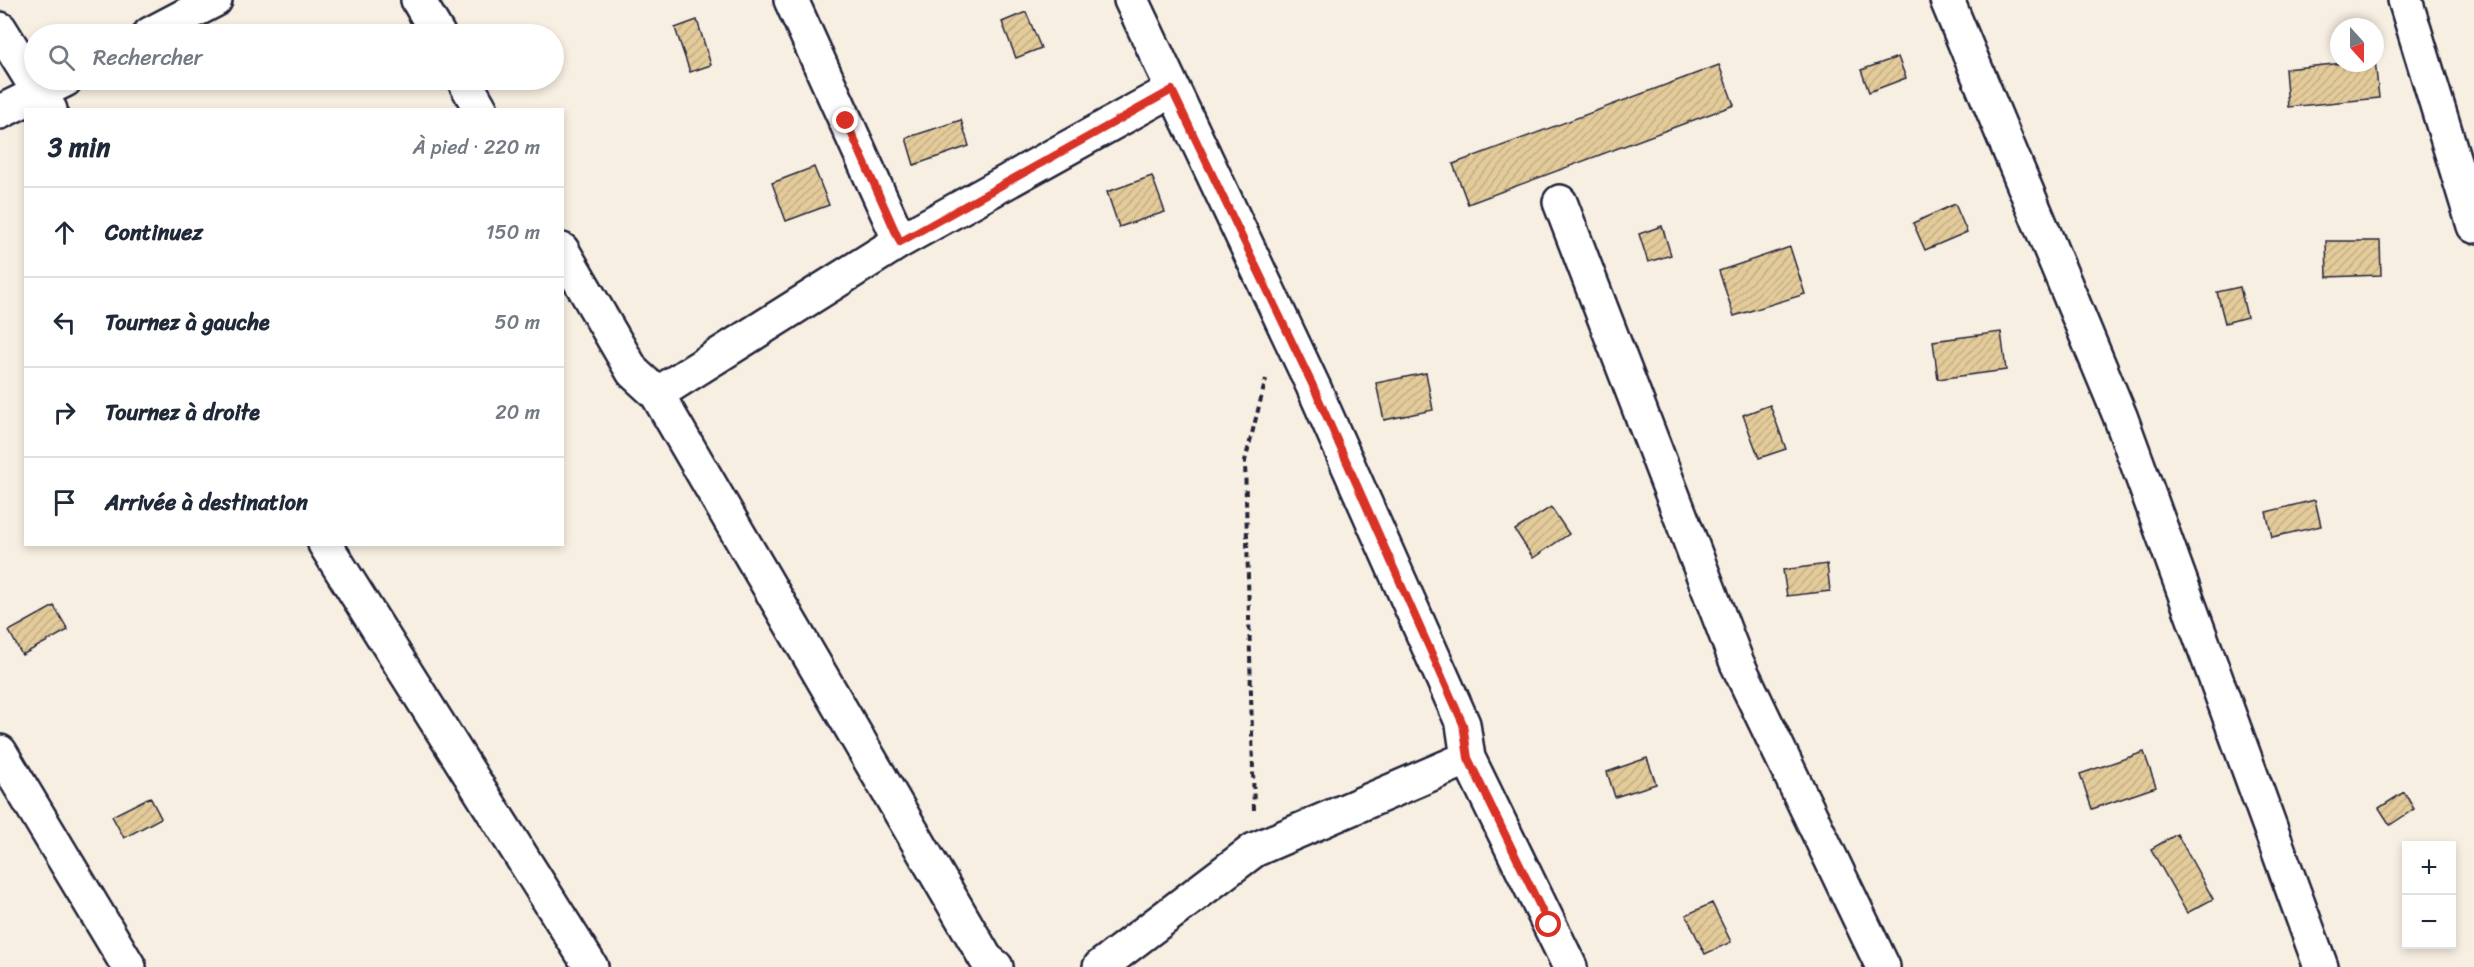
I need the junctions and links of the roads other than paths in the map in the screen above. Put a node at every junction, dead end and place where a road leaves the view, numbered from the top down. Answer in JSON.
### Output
{"nodes":[{"id":1,"x":215,"y":0,"type":"edge"},
{"id":2,"x":418,"y":0,"type":"edge"},
{"id":3,"x":791,"y":0,"type":"edge"},
{"id":4,"x":1131,"y":0,"type":"edge"},
{"id":5,"x":1947,"y":0,"type":"edge"},
{"id":6,"x":2405,"y":0,"type":"edge"},
{"id":7,"x":169,"y":24,"type":"edge"},
{"id":8,"x":432,"y":24,"type":"edge"},
{"id":9,"x":0,"y":29,"type":"edge"},
{"id":10,"x":24,"y":59,"type":"edge"},
{"id":11,"x":470,"y":90,"type":"edge"},
{"id":12,"x":1172,"y":90,"type":"junction"},
{"id":13,"x":52,"y":94,"type":"edge"},
{"id":14,"x":480,"y":108,"type":"edge"},
{"id":15,"x":0,"y":112,"type":"edge"},
{"id":16,"x":1560,"y":202,"type":"dead end"},
{"id":17,"x":2474,"y":226,"type":"edge"},
{"id":18,"x":900,"y":242,"type":"junction"},
{"id":19,"x":564,"y":253,"type":"edge"},
{"id":20,"x":657,"y":394,"type":"junction"},
{"id":21,"x":326,"y":546,"type":"edge"},
{"id":22,"x":0,"y":752,"type":"edge"},
{"id":23,"x":1468,"y":758,"type":"junction"},
{"id":24,"x":129,"y":967,"type":"edge"},
{"id":25,"x":591,"y":967,"type":"edge"},
{"id":26,"x":996,"y":967,"type":"edge"},
{"id":27,"x":1100,"y":967,"type":"edge"},
{"id":28,"x":1570,"y":967,"type":"edge"},
{"id":29,"x":1883,"y":967,"type":"edge"},
{"id":30,"x":2321,"y":967,"type":"edge"}],
"edges":[{"from":1,"to":7,"type":"street"},
{"from":2,"to":8,"type":"street"},
{"from":3,"to":18,"type":"street"},
{"from":4,"to":12,"type":"street"},
{"from":5,"to":30,"type":"street"},
{"from":6,"to":17,"type":"street"},
{"from":9,"to":10,"type":"street"},
{"from":11,"to":14,"type":"street"},
{"from":12,"to":18,"type":"street"},
{"from":12,"to":23,"type":"street"},
{"from":13,"to":15,"type":"street"},
{"from":16,"to":29,"type":"street"},
{"from":18,"to":20,"type":"street"},
{"from":19,"to":20,"type":"street"},
{"from":20,"to":26,"type":"street"},
{"from":21,"to":25,"type":"street"},
{"from":22,"to":24,"type":"street"},
{"from":23,"to":27,"type":"street"},
{"from":23,"to":28,"type":"street"}]}
